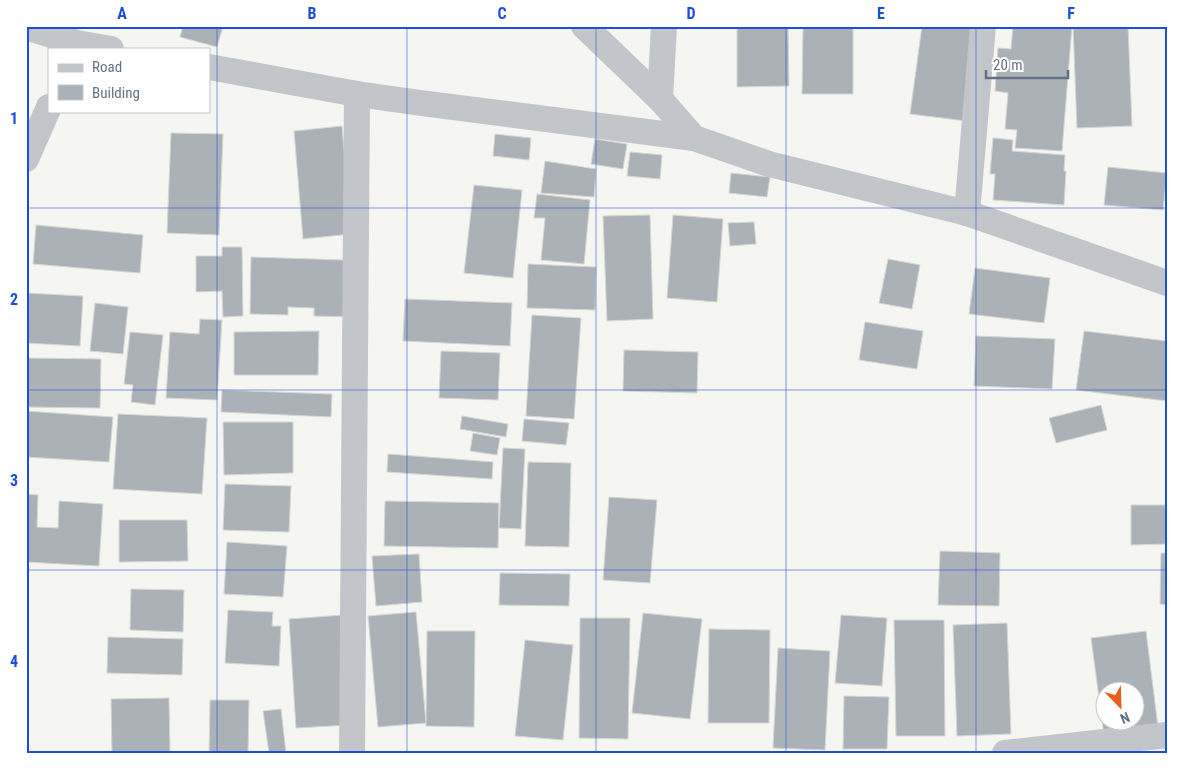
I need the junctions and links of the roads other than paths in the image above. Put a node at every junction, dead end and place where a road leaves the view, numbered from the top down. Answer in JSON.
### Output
{"nodes":[{"id":1,"x":584,"y":26,"type":"edge"},
{"id":2,"x":664,"y":26,"type":"edge"},
{"id":3,"x":983,"y":26,"type":"edge"},
{"id":4,"x":26,"y":27,"type":"edge"},
{"id":5,"x":76,"y":46,"type":"edge"},
{"id":6,"x":99,"y":48,"type":"edge"},
{"id":7,"x":210,"y":67,"type":"edge"},
{"id":8,"x":357,"y":94,"type":"junction"},
{"id":9,"x":660,"y":99,"type":"junction"},
{"id":10,"x":48,"y":109,"type":"edge"},
{"id":11,"x":694,"y":138,"type":"junction"},
{"id":12,"x":26,"y":159,"type":"edge"},
{"id":13,"x":967,"y":213,"type":"junction"},
{"id":14,"x":1167,"y":283,"type":"edge"},
{"id":15,"x":1167,"y":735,"type":"edge"},
{"id":16,"x":352,"y":753,"type":"edge"},
{"id":17,"x":1005,"y":753,"type":"edge"}],
"edges":[{"from":1,"to":9,"type":"street"},
{"from":2,"to":9,"type":"street"},
{"from":3,"to":13,"type":"street"},
{"from":4,"to":5,"type":"street"},
{"from":5,"to":6,"type":"street"},
{"from":7,"to":8,"type":"street"},
{"from":8,"to":11,"type":"street"},
{"from":8,"to":16,"type":"street"},
{"from":9,"to":11,"type":"street"},
{"from":10,"to":12,"type":"street"},
{"from":11,"to":13,"type":"street"},
{"from":13,"to":14,"type":"street"},
{"from":15,"to":17,"type":"street"}]}
